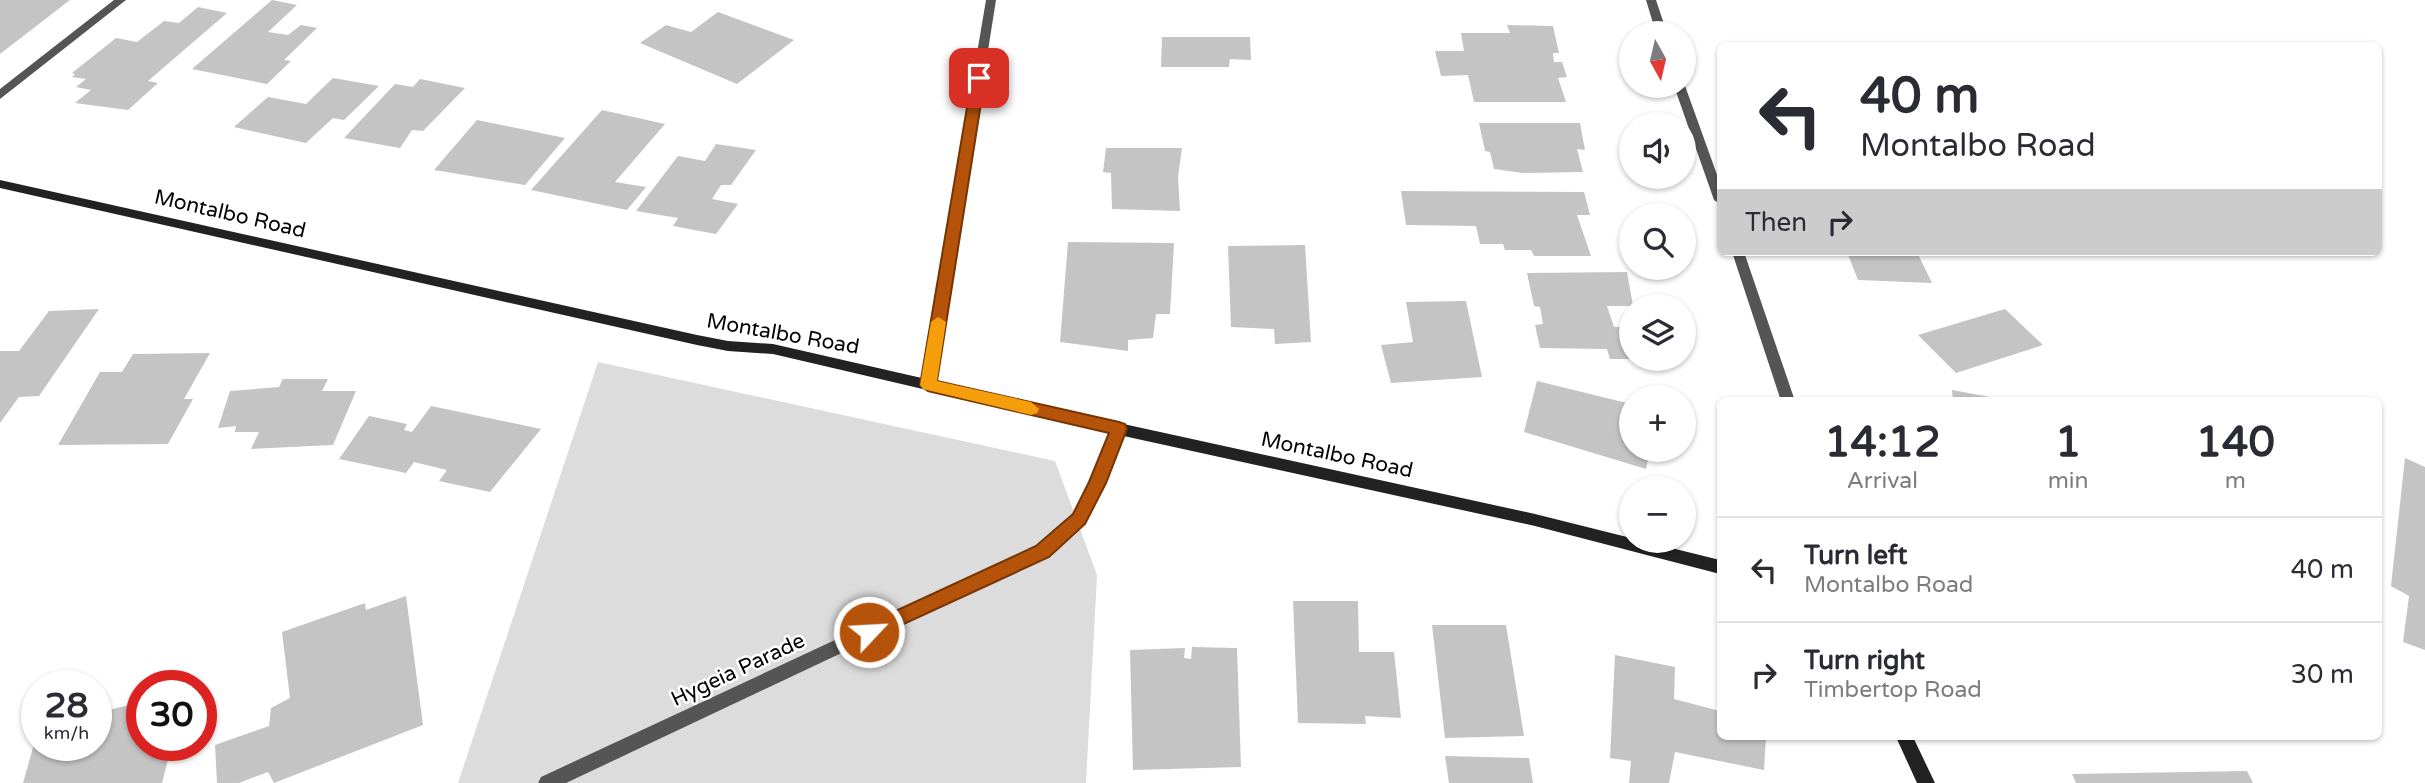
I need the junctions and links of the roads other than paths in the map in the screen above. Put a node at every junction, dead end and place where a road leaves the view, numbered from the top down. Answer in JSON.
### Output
{"nodes":[{"id":1,"x":121,"y":0,"type":"edge"},
{"id":2,"x":991,"y":0,"type":"edge"},
{"id":3,"x":1651,"y":0,"type":"edge"},
{"id":4,"x":1658,"y":21,"type":"edge"},
{"id":5,"x":0,"y":95,"type":"edge"},
{"id":6,"x":1685,"y":98,"type":"edge"},
{"id":7,"x":0,"y":184,"type":"edge"},
{"id":8,"x":1717,"y":191,"type":"edge"},
{"id":9,"x":1739,"y":256,"type":"edge"},
{"id":10,"x":928,"y":385,"type":"junction"},
{"id":11,"x":1787,"y":397,"type":"edge"},
{"id":12,"x":1119,"y":429,"type":"junction"},
{"id":13,"x":1717,"y":566,"type":"edge"},
{"id":14,"x":1905,"y":740,"type":"edge"},
{"id":15,"x":547,"y":783,"type":"edge"},
{"id":16,"x":1926,"y":783,"type":"edge"}],
"edges":[{"from":1,"to":5,"type":"street"},
{"from":2,"to":10,"type":"street"},
{"from":3,"to":4,"type":"street"},
{"from":6,"to":8,"type":"street"},
{"from":7,"to":10,"type":"street","name":"Montalbo Road"},
{"from":9,"to":11,"type":"street"},
{"from":10,"to":12,"type":"street","name":"Montalbo Road"},
{"from":12,"to":13,"type":"street","name":"Montalbo Road"},
{"from":12,"to":15,"type":"street","name":"Hygeia Parade"},
{"from":14,"to":16,"type":"street"}]}
